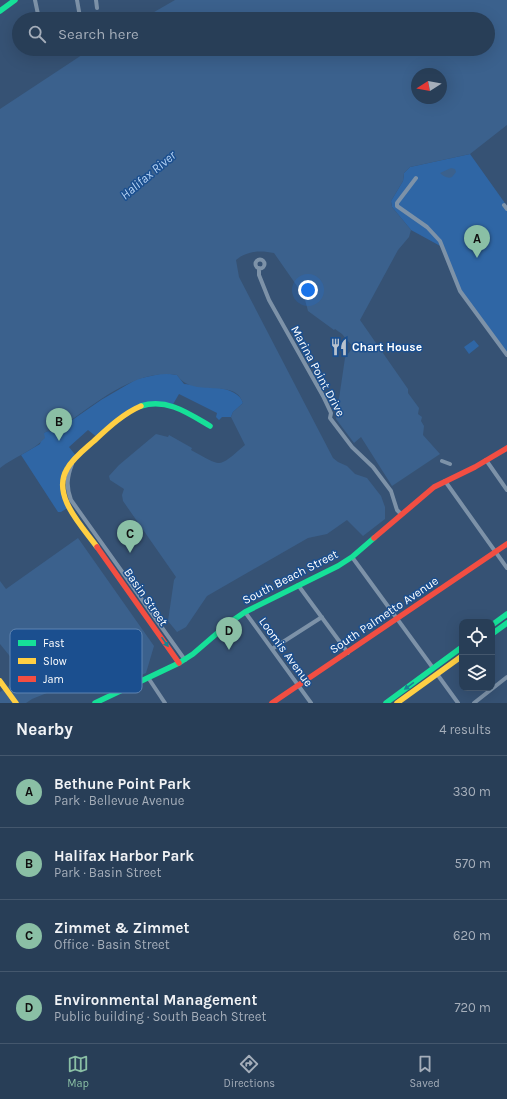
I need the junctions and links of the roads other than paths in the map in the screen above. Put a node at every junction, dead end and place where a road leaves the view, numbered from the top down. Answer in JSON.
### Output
{"nodes":[{"id":1,"x":15,"y":0,"type":"edge"},
{"id":2,"x":34,"y":0,"type":"edge"},
{"id":3,"x":77,"y":0,"type":"edge"},
{"id":4,"x":96,"y":0,"type":"edge"},
{"id":5,"x":97,"y":8,"type":"dead end"},
{"id":6,"x":0,"y":11,"type":"edge"},
{"id":7,"x":37,"y":12,"type":"edge"},
{"id":8,"x":79,"y":12,"type":"edge"},
{"id":9,"x":416,"y":178,"type":"dead end"},
{"id":10,"x":259,"y":268,"type":"dead end"},
{"id":11,"x":507,"y":355,"type":"edge"},
{"id":12,"x":210,"y":426,"type":"dead end"},
{"id":13,"x":507,"y":448,"type":"edge"},
{"id":14,"x":486,"y":460,"type":"junction"},
{"id":15,"x":442,"y":461,"type":"dead end"},
{"id":16,"x":450,"y":464,"type":"dead end"},
{"id":17,"x":445,"y":481,"type":"junction"},
{"id":18,"x":507,"y":490,"type":"edge"},
{"id":19,"x":401,"y":514,"type":"junction"},
{"id":20,"x":507,"y":544,"type":"edge"},
{"id":21,"x":496,"y":553,"type":"junction"},
{"id":22,"x":352,"y":557,"type":"junction"},
{"id":23,"x":507,"y":568,"type":"edge"},
{"id":24,"x":298,"y":585,"type":"junction"},
{"id":25,"x":245,"y":612,"type":"junction"},
{"id":26,"x":148,"y":613,"type":"junction"},
{"id":27,"x":507,"y":614,"type":"edge"},
{"id":28,"x":322,"y":617,"type":"junction"},
{"id":29,"x":397,"y":620,"type":"junction"},
{"id":30,"x":495,"y":623,"type":"edge"},
{"id":31,"x":507,"y":623,"type":"edge"},
{"id":32,"x":495,"y":632,"type":"edge"},
{"id":33,"x":272,"y":649,"type":"junction"},
{"id":34,"x":459,"y":649,"type":"edge"},
{"id":35,"x":348,"y":653,"type":"junction"},
{"id":36,"x":459,"y":658,"type":"edge"},
{"id":37,"x":185,"y":660,"type":"junction"},
{"id":38,"x":441,"y":662,"type":"junction"},
{"id":39,"x":179,"y":663,"type":"junction"},
{"id":40,"x":433,"y":668,"type":"junction"},
{"id":41,"x":437,"y":674,"type":"junction"},
{"id":42,"x":507,"y":677,"type":"edge"},
{"id":43,"x":149,"y":679,"type":"junction"},
{"id":44,"x":142,"y":682,"type":"edge"},
{"id":45,"x":2,"y":683,"type":"edge"},
{"id":46,"x":425,"y":683,"type":"junction"},
{"id":47,"x":298,"y":686,"type":"junction"},
{"id":48,"x":118,"y":693,"type":"edge"},
{"id":49,"x":16,"y":703,"type":"edge"},
{"id":50,"x":95,"y":703,"type":"edge"},
{"id":51,"x":165,"y":703,"type":"edge"},
{"id":52,"x":272,"y":703,"type":"edge"},
{"id":53,"x":311,"y":703,"type":"edge"},
{"id":54,"x":386,"y":703,"type":"edge"},
{"id":55,"x":397,"y":703,"type":"edge"},
{"id":56,"x":458,"y":703,"type":"edge"},
{"id":57,"x":474,"y":703,"type":"edge"}],
"edges":[{"from":1,"to":6,"type":"street"},
{"from":2,"to":7,"type":"street"},
{"from":3,"to":8,"type":"street"},
{"from":4,"to":5,"type":"street"},
{"from":9,"to":11,"type":"street"},
{"from":10,"to":19,"type":"street","name":"Marina Point Drive"},
{"from":12,"to":26,"type":"street","name":"Basin Street"},
{"from":13,"to":14,"type":"street","name":"South Beach Street"},
{"from":14,"to":17,"type":"street","name":"South Beach Street"},
{"from":14,"to":18,"type":"street"},
{"from":15,"to":16,"type":"street"},
{"from":17,"to":19,"type":"street","name":"South Beach Street"},
{"from":17,"to":21,"type":"street"},
{"from":19,"to":22,"type":"street","name":"South Beach Street"},
{"from":20,"to":21,"type":"street","name":"South Palmetto Avenue"},
{"from":21,"to":23,"type":"street"},
{"from":21,"to":29,"type":"street","name":"South Palmetto Avenue"},
{"from":22,"to":24,"type":"street","name":"South Beach Street"},
{"from":22,"to":29,"type":"street"},
{"from":24,"to":25,"type":"street","name":"South Beach Street"},
{"from":24,"to":28,"type":"street"},
{"from":25,"to":33,"type":"street","name":"Loomis Avenue"},
{"from":25,"to":37,"type":"street","name":"South Beach Street"},
{"from":26,"to":37,"type":"street","name":"Basin Street"},
{"from":26,"to":39,"type":"street","name":"Basin Street","one_way":true},
{"from":27,"to":30,"type":"street"},
{"from":28,"to":33,"type":"street"},
{"from":28,"to":35,"type":"street"},
{"from":29,"to":35,"type":"street","name":"South Palmetto Avenue"},
{"from":29,"to":40,"type":"street"},
{"from":31,"to":32,"type":"street"},
{"from":33,"to":47,"type":"street","name":"Loomis Avenue"},
{"from":34,"to":38,"type":"street"},
{"from":35,"to":47,"type":"street","name":"South Palmetto Avenue"},
{"from":36,"to":41,"type":"street"},
{"from":37,"to":39,"type":"street","name":"South Beach Street"},
{"from":38,"to":40,"type":"street"},
{"from":38,"to":41,"type":"street"},
{"from":39,"to":43,"type":"street","name":"South Beach Street"},
{"from":40,"to":46,"type":"street"},
{"from":40,"to":54,"type":"street","one_way":true},
{"from":41,"to":46,"type":"street"},
{"from":41,"to":56,"type":"street"},
{"from":42,"to":57,"type":"street"},
{"from":43,"to":44,"type":"street","name":"South Beach Street"},
{"from":43,"to":51,"type":"street"},
{"from":45,"to":49,"type":"street"},
{"from":46,"to":55,"type":"street"},
{"from":47,"to":52,"type":"street","name":"South Palmetto Avenue"},
{"from":47,"to":53,"type":"street","name":"Loomis Avenue"},
{"from":48,"to":50,"type":"street","name":"South Beach Street"}]}
